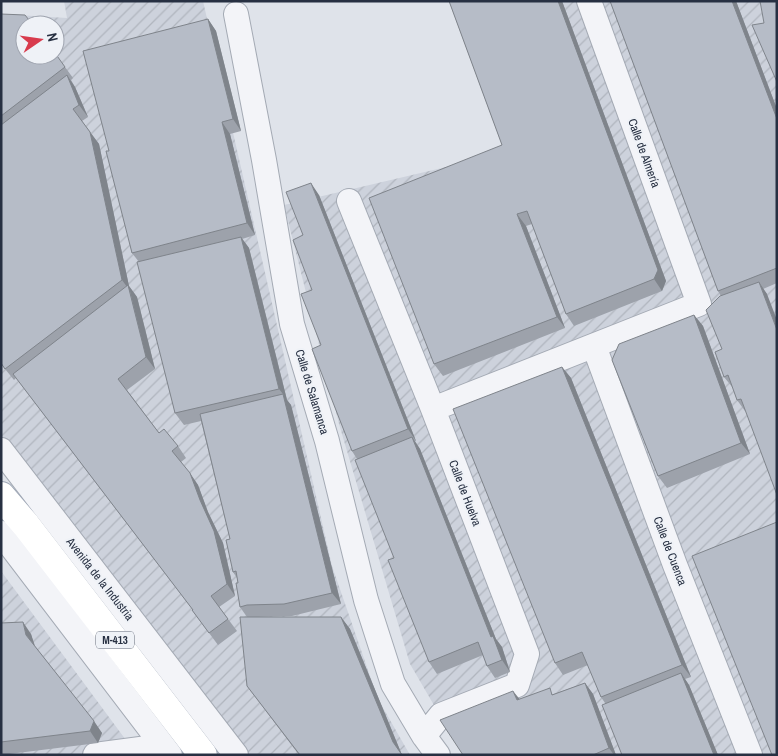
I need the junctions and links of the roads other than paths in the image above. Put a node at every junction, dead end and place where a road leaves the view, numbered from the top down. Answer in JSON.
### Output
{"nodes":[{"id":1,"x":588,"y":1,"type":"edge"},
{"id":2,"x":236,"y":14,"type":"dead end"},
{"id":3,"x":349,"y":201,"type":"dead end"},
{"id":4,"x":594,"y":346,"type":"junction"},
{"id":5,"x":433,"y":409,"type":"junction"},
{"id":6,"x":1,"y":450,"type":"edge"},
{"id":7,"x":1,"y":487,"type":"edge"},
{"id":8,"x":1,"y":496,"type":"edge"},
{"id":9,"x":14,"y":529,"type":"edge"},
{"id":10,"x":424,"y":736,"type":"junction"},
{"id":11,"x":166,"y":750,"type":"edge"},
{"id":12,"x":95,"y":755,"type":"edge"},
{"id":13,"x":204,"y":755,"type":"edge"},
{"id":14,"x":236,"y":755,"type":"edge"},
{"id":15,"x":438,"y":755,"type":"edge"},
{"id":16,"x":750,"y":755,"type":"edge"}],
"edges":[{"from":1,"to":4,"type":"street","name":"Calle de Almería"},
{"from":2,"to":10,"type":"street","name":"Calle de Salamanca"},
{"from":3,"to":5,"type":"street","name":"Calle de Huelva"},
{"from":4,"to":5,"type":"street"},
{"from":4,"to":16,"type":"street","name":"Calle de Cuenca"},
{"from":5,"to":10,"type":"street","name":"Calle de Huelva"},
{"from":6,"to":14,"type":"street","name":"Avenida de la Industria"},
{"from":7,"to":9,"type":"main road","name":"Avenida de la Industria","number":"M-413"},
{"from":8,"to":9,"type":"main road","name":"Avenida de la Industria","number":"M-413"},
{"from":9,"to":11,"type":"street","name":"Avenida de la Industria"},
{"from":9,"to":13,"type":"main road","name":"Avenida de la Industria","number":"M-413"},
{"from":10,"to":15,"type":"street","name":"Calle de Salamanca"},
{"from":11,"to":12,"type":"street"}]}
